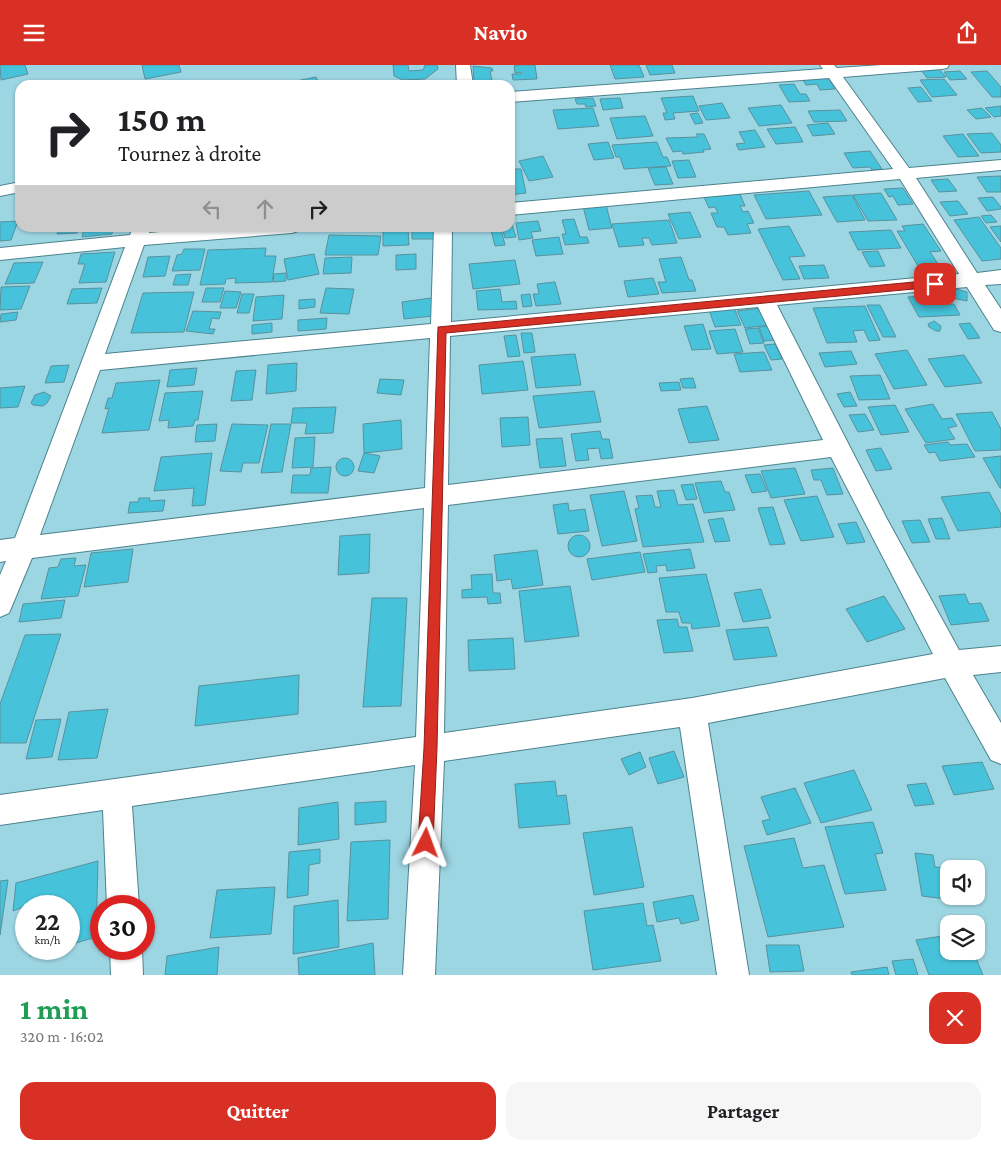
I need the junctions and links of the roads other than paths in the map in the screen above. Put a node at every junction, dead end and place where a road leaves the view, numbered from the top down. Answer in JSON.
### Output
{"nodes":[{"id":1,"x":463,"y":65,"type":"edge"},
{"id":2,"x":942,"y":65,"type":"edge"},
{"id":3,"x":830,"y":69,"type":"edge"},
{"id":4,"x":464,"y":80,"type":"edge"},
{"id":5,"x":515,"y":97,"type":"edge"},
{"id":6,"x":1001,"y":165,"type":"edge"},
{"id":7,"x":904,"y":173,"type":"junction"},
{"id":8,"x":15,"y":188,"type":"edge"},
{"id":9,"x":0,"y":191,"type":"edge"},
{"id":10,"x":515,"y":209,"type":"edge"},
{"id":11,"x":183,"y":232,"type":"edge"},
{"id":12,"x":444,"y":232,"type":"edge"},
{"id":13,"x":139,"y":234,"type":"edge"},
{"id":14,"x":0,"y":254,"type":"edge"},
{"id":15,"x":1001,"y":277,"type":"edge"},
{"id":16,"x":973,"y":280,"type":"junction"},
{"id":17,"x":764,"y":299,"type":"junction"},
{"id":18,"x":1001,"y":325,"type":"edge"},
{"id":19,"x":442,"y":329,"type":"junction"},
{"id":20,"x":91,"y":363,"type":"junction"},
{"id":21,"x":837,"y":447,"type":"junction"},
{"id":22,"x":437,"y":495,"type":"junction"},
{"id":23,"x":12,"y":550,"type":"edge"},
{"id":24,"x":0,"y":605,"type":"edge"},
{"id":25,"x":1001,"y":659,"type":"edge"},
{"id":26,"x":951,"y":664,"type":"junction"},
{"id":27,"x":692,"y":712,"type":"junction"},
{"id":28,"x":430,"y":748,"type":"junction"},
{"id":29,"x":1001,"y":750,"type":"edge"},
{"id":30,"x":117,"y":795,"type":"junction"},
{"id":31,"x":0,"y":810,"type":"edge"},
{"id":32,"x":122,"y":895,"type":"edge"},
{"id":33,"x":126,"y":960,"type":"edge"},
{"id":34,"x":127,"y":975,"type":"edge"},
{"id":35,"x":419,"y":975,"type":"edge"},
{"id":36,"x":733,"y":975,"type":"edge"}],
"edges":[{"from":1,"to":4,"type":"street"},
{"from":2,"to":3,"type":"street"},
{"from":3,"to":5,"type":"street"},
{"from":3,"to":7,"type":"street"},
{"from":6,"to":7,"type":"street"},
{"from":7,"to":10,"type":"street"},
{"from":7,"to":16,"type":"street"},
{"from":8,"to":9,"type":"street"},
{"from":11,"to":13,"type":"street"},
{"from":12,"to":19,"type":"street"},
{"from":13,"to":14,"type":"street"},
{"from":13,"to":20,"type":"street"},
{"from":15,"to":16,"type":"street"},
{"from":16,"to":17,"type":"street"},
{"from":16,"to":18,"type":"street"},
{"from":17,"to":19,"type":"street"},
{"from":17,"to":21,"type":"street"},
{"from":19,"to":20,"type":"street"},
{"from":19,"to":22,"type":"street"},
{"from":20,"to":23,"type":"street"},
{"from":21,"to":22,"type":"street"},
{"from":21,"to":26,"type":"street"},
{"from":22,"to":23,"type":"street"},
{"from":22,"to":28,"type":"street"},
{"from":23,"to":24,"type":"street"},
{"from":25,"to":26,"type":"street"},
{"from":26,"to":27,"type":"street"},
{"from":26,"to":29,"type":"street"},
{"from":27,"to":28,"type":"street"},
{"from":27,"to":36,"type":"street"},
{"from":28,"to":30,"type":"street"},
{"from":28,"to":35,"type":"street"},
{"from":30,"to":31,"type":"street"},
{"from":30,"to":32,"type":"street"},
{"from":33,"to":34,"type":"street"}]}
